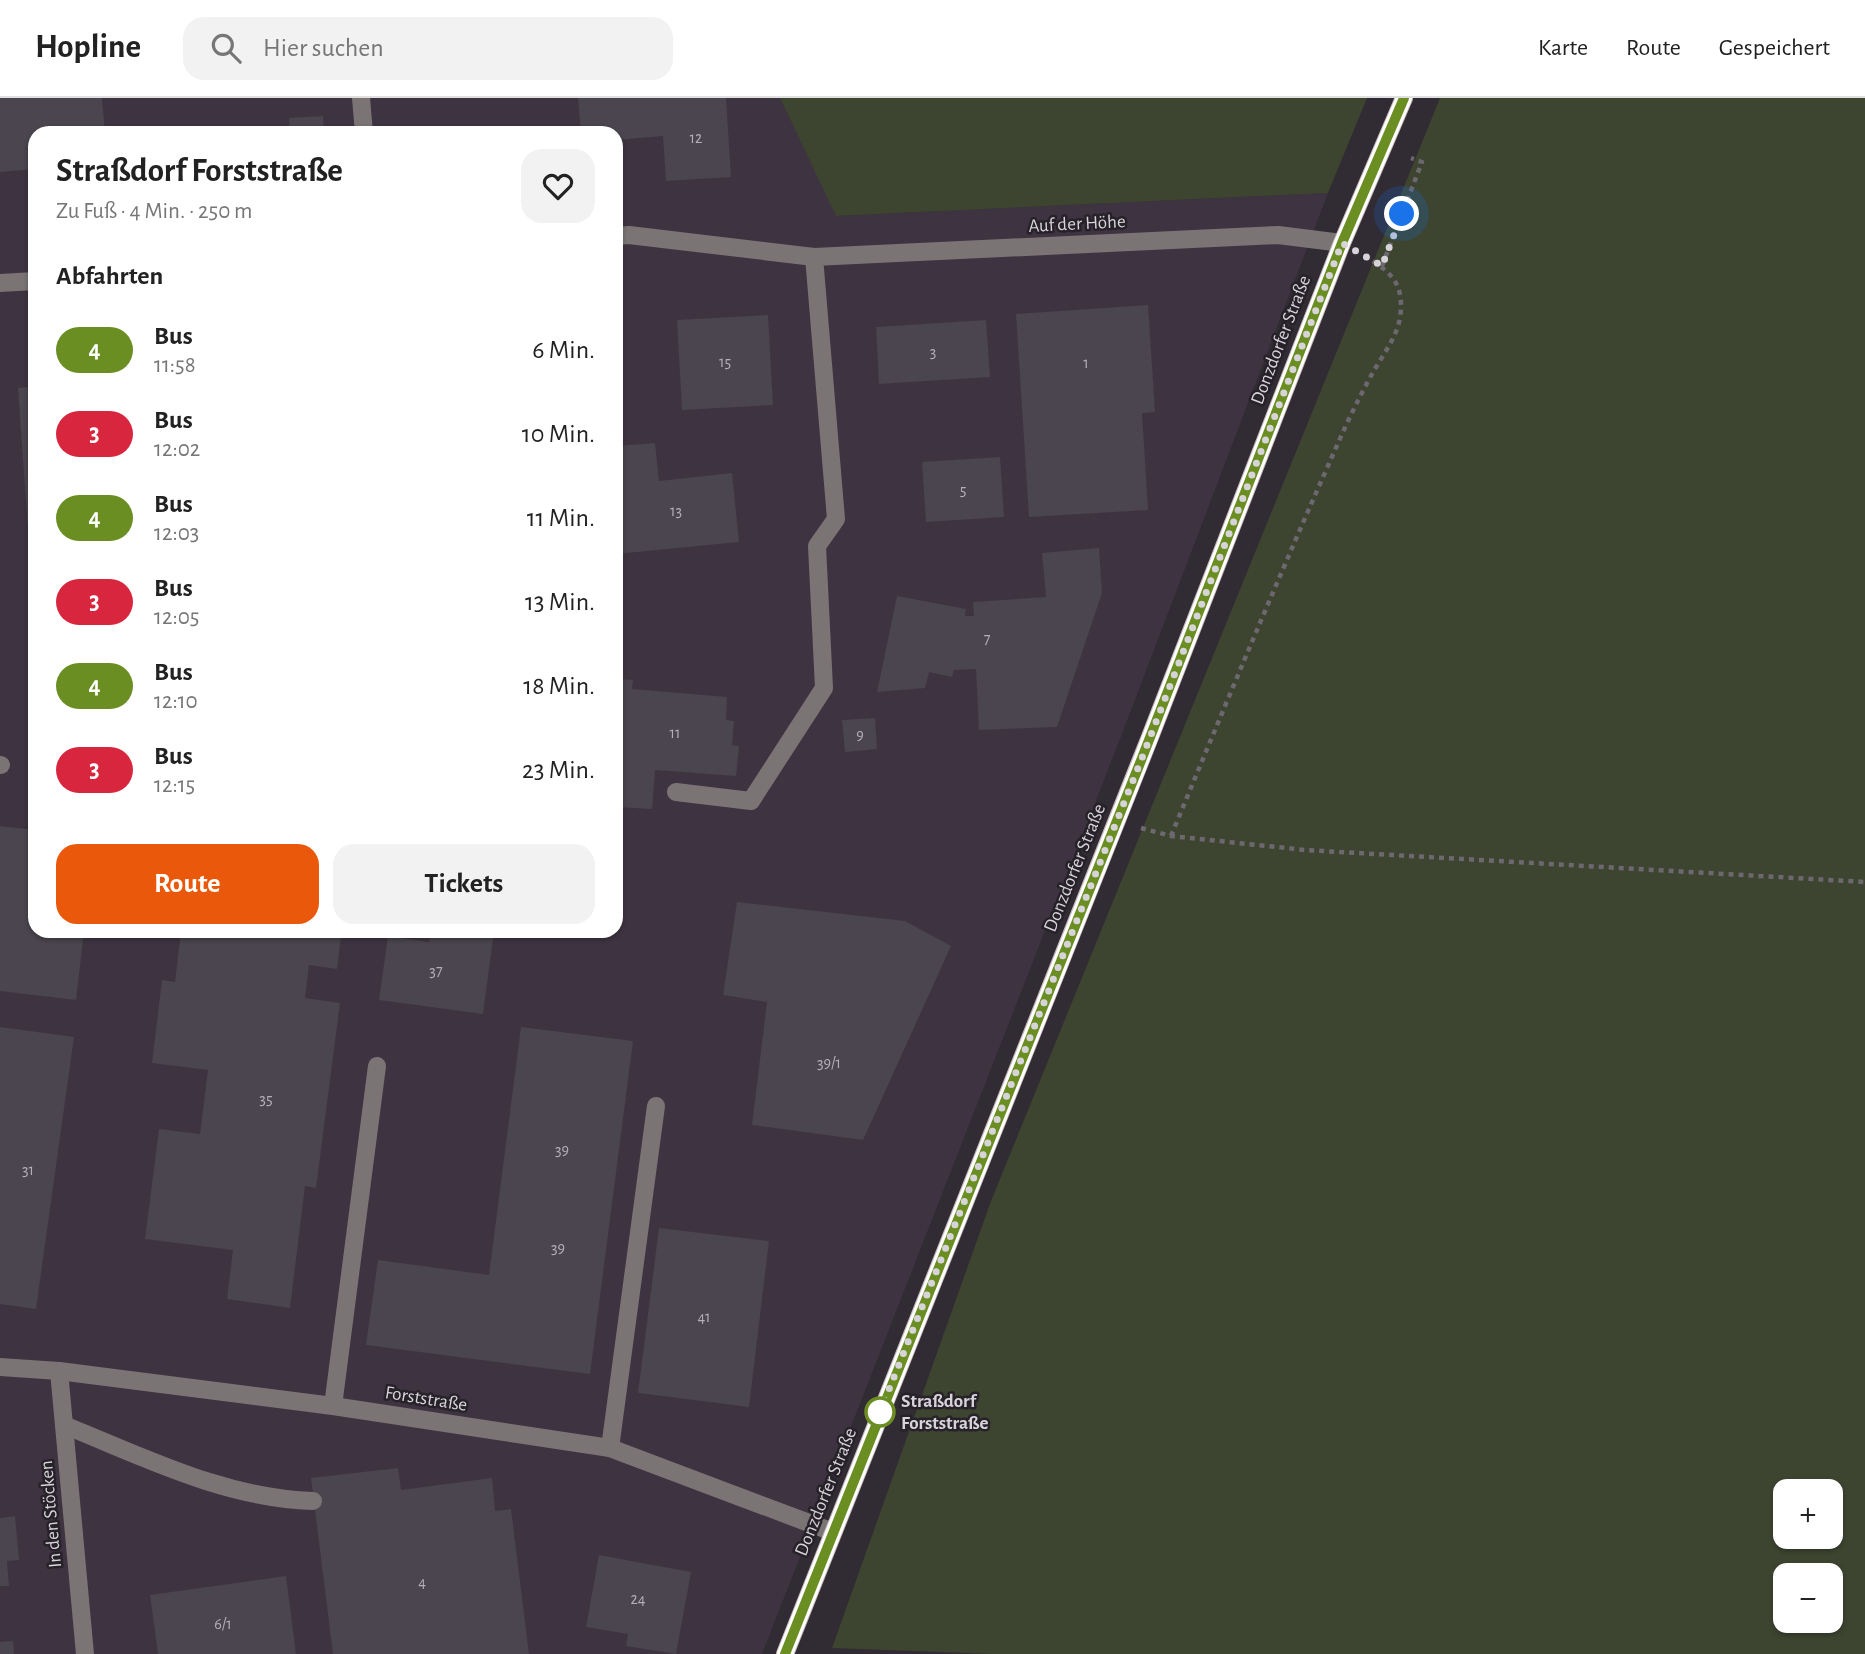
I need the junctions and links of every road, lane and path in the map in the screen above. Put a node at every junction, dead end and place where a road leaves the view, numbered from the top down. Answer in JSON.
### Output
{"nodes":[{"id":1,"x":361,"y":98,"type":"edge"},
{"id":2,"x":1404,"y":98,"type":"edge"},
{"id":3,"x":363,"y":126,"type":"edge"},
{"id":4,"x":1411,"y":158,"type":"dead end"},
{"id":5,"x":623,"y":235,"type":"edge"},
{"id":6,"x":1342,"y":243,"type":"junction"},
{"id":7,"x":814,"y":257,"type":"junction"},
{"id":8,"x":1382,"y":266,"type":"junction"},
{"id":9,"x":28,"y":281,"type":"edge"},
{"id":10,"x":0,"y":283,"type":"edge"},
{"id":11,"x":676,"y":792,"type":"dead end"},
{"id":12,"x":1117,"y":821,"type":"junction"},
{"id":13,"x":1171,"y":836,"type":"junction"},
{"id":14,"x":1865,"y":882,"type":"edge"},
{"id":15,"x":377,"y":1066,"type":"dead end"},
{"id":16,"x":656,"y":1106,"type":"dead end"},
{"id":17,"x":0,"y":1367,"type":"edge"},
{"id":18,"x":60,"y":1371,"type":"junction"},
{"id":19,"x":333,"y":1406,"type":"junction"},
{"id":20,"x":64,"y":1425,"type":"junction"},
{"id":21,"x":610,"y":1448,"type":"junction"},
{"id":22,"x":313,"y":1501,"type":"dead end"},
{"id":23,"x":833,"y":1532,"type":"junction"},
{"id":24,"x":85,"y":1654,"type":"edge"},
{"id":25,"x":785,"y":1654,"type":"edge"}],
"edges":[{"from":1,"to":3,"type":"street"},
{"from":2,"to":6,"type":"main road","name":"Donzdorfer Straße"},
{"from":4,"to":8,"type":"path"},
{"from":5,"to":7,"type":"street","name":"Auf der Höhe"},
{"from":6,"to":7,"type":"street","name":"Auf der Höhe"},
{"from":6,"to":8,"type":"path"},
{"from":6,"to":12,"type":"main road","name":"Donzdorfer Straße"},
{"from":7,"to":11,"type":"street"},
{"from":8,"to":13,"type":"path"},
{"from":9,"to":10,"type":"street"},
{"from":12,"to":13,"type":"path"},
{"from":12,"to":23,"type":"main road","name":"Donzdorfer Straße"},
{"from":13,"to":14,"type":"path"},
{"from":15,"to":19,"type":"street"},
{"from":16,"to":21,"type":"street"},
{"from":17,"to":18,"type":"street","name":"Forststraße"},
{"from":18,"to":19,"type":"street","name":"Forststraße"},
{"from":18,"to":20,"type":"street","name":"In den Stöcken"},
{"from":19,"to":21,"type":"street","name":"Forststraße"},
{"from":20,"to":22,"type":"street"},
{"from":20,"to":24,"type":"street","name":"In den Stöcken"},
{"from":21,"to":23,"type":"street","name":"Forststraße"},
{"from":23,"to":25,"type":"main road","name":"Donzdorfer Straße"}]}
